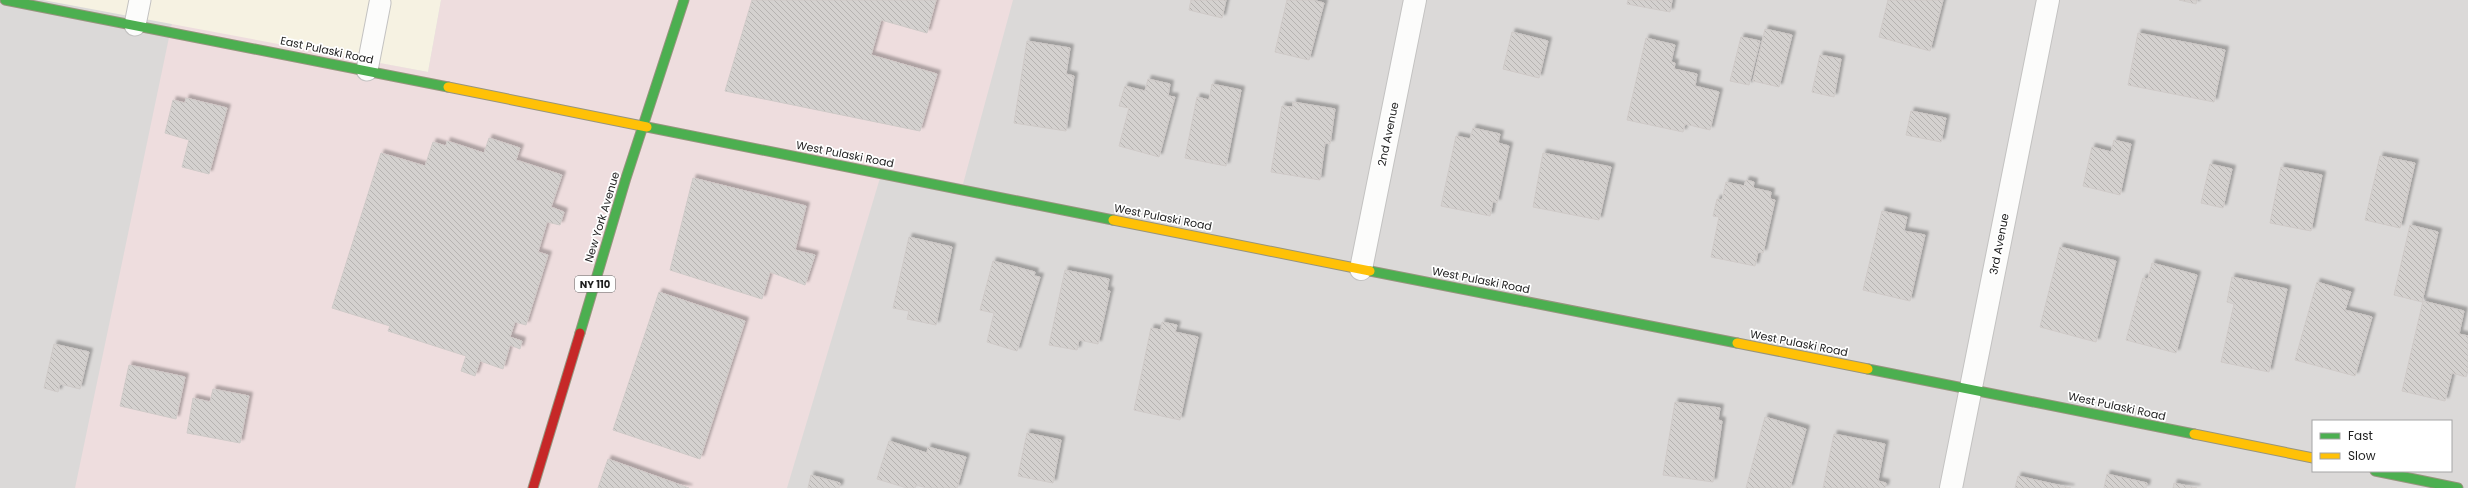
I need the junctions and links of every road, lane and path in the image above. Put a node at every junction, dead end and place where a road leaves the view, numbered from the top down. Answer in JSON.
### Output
{"nodes":[{"id":1,"x":5,"y":0,"type":"edge"},
{"id":2,"x":140,"y":0,"type":"edge"},
{"id":3,"x":684,"y":0,"type":"edge"},
{"id":4,"x":1415,"y":0,"type":"edge"},
{"id":5,"x":2048,"y":0,"type":"edge"},
{"id":6,"x":380,"y":3,"type":"dead end"},
{"id":7,"x":134,"y":25,"type":"junction"},
{"id":8,"x":367,"y":70,"type":"junction"},
{"id":9,"x":644,"y":125,"type":"junction"},
{"id":10,"x":1361,"y":269,"type":"junction"},
{"id":11,"x":1971,"y":388,"type":"junction"},
{"id":12,"x":2312,"y":458,"type":"edge"},
{"id":13,"x":2381,"y":472,"type":"edge"},
{"id":14,"x":533,"y":488,"type":"edge"},
{"id":15,"x":1951,"y":488,"type":"edge"},
{"id":16,"x":2458,"y":488,"type":"edge"}],
"edges":[{"from":1,"to":7,"type":"main road","name":"East Pulaski Road"},
{"from":2,"to":7,"type":"lane"},
{"from":3,"to":9,"type":"main road","name":"New York Avenue","number":"NY 110"},
{"from":4,"to":10,"type":"street","name":"2nd Avenue"},
{"from":5,"to":11,"type":"street","name":"3rd Avenue"},
{"from":6,"to":8,"type":"lane"},
{"from":7,"to":8,"type":"main road","name":"East Pulaski Road"},
{"from":8,"to":9,"type":"main road","name":"East Pulaski Road"},
{"from":9,"to":10,"type":"main road","name":"West Pulaski Road"},
{"from":9,"to":14,"type":"main road","name":"New York Avenue","number":"NY 110"},
{"from":10,"to":11,"type":"main road","name":"West Pulaski Road"},
{"from":11,"to":12,"type":"main road","name":"West Pulaski Road"},
{"from":11,"to":15,"type":"street","name":"3rd Avenue"},
{"from":13,"to":16,"type":"main road"}]}
